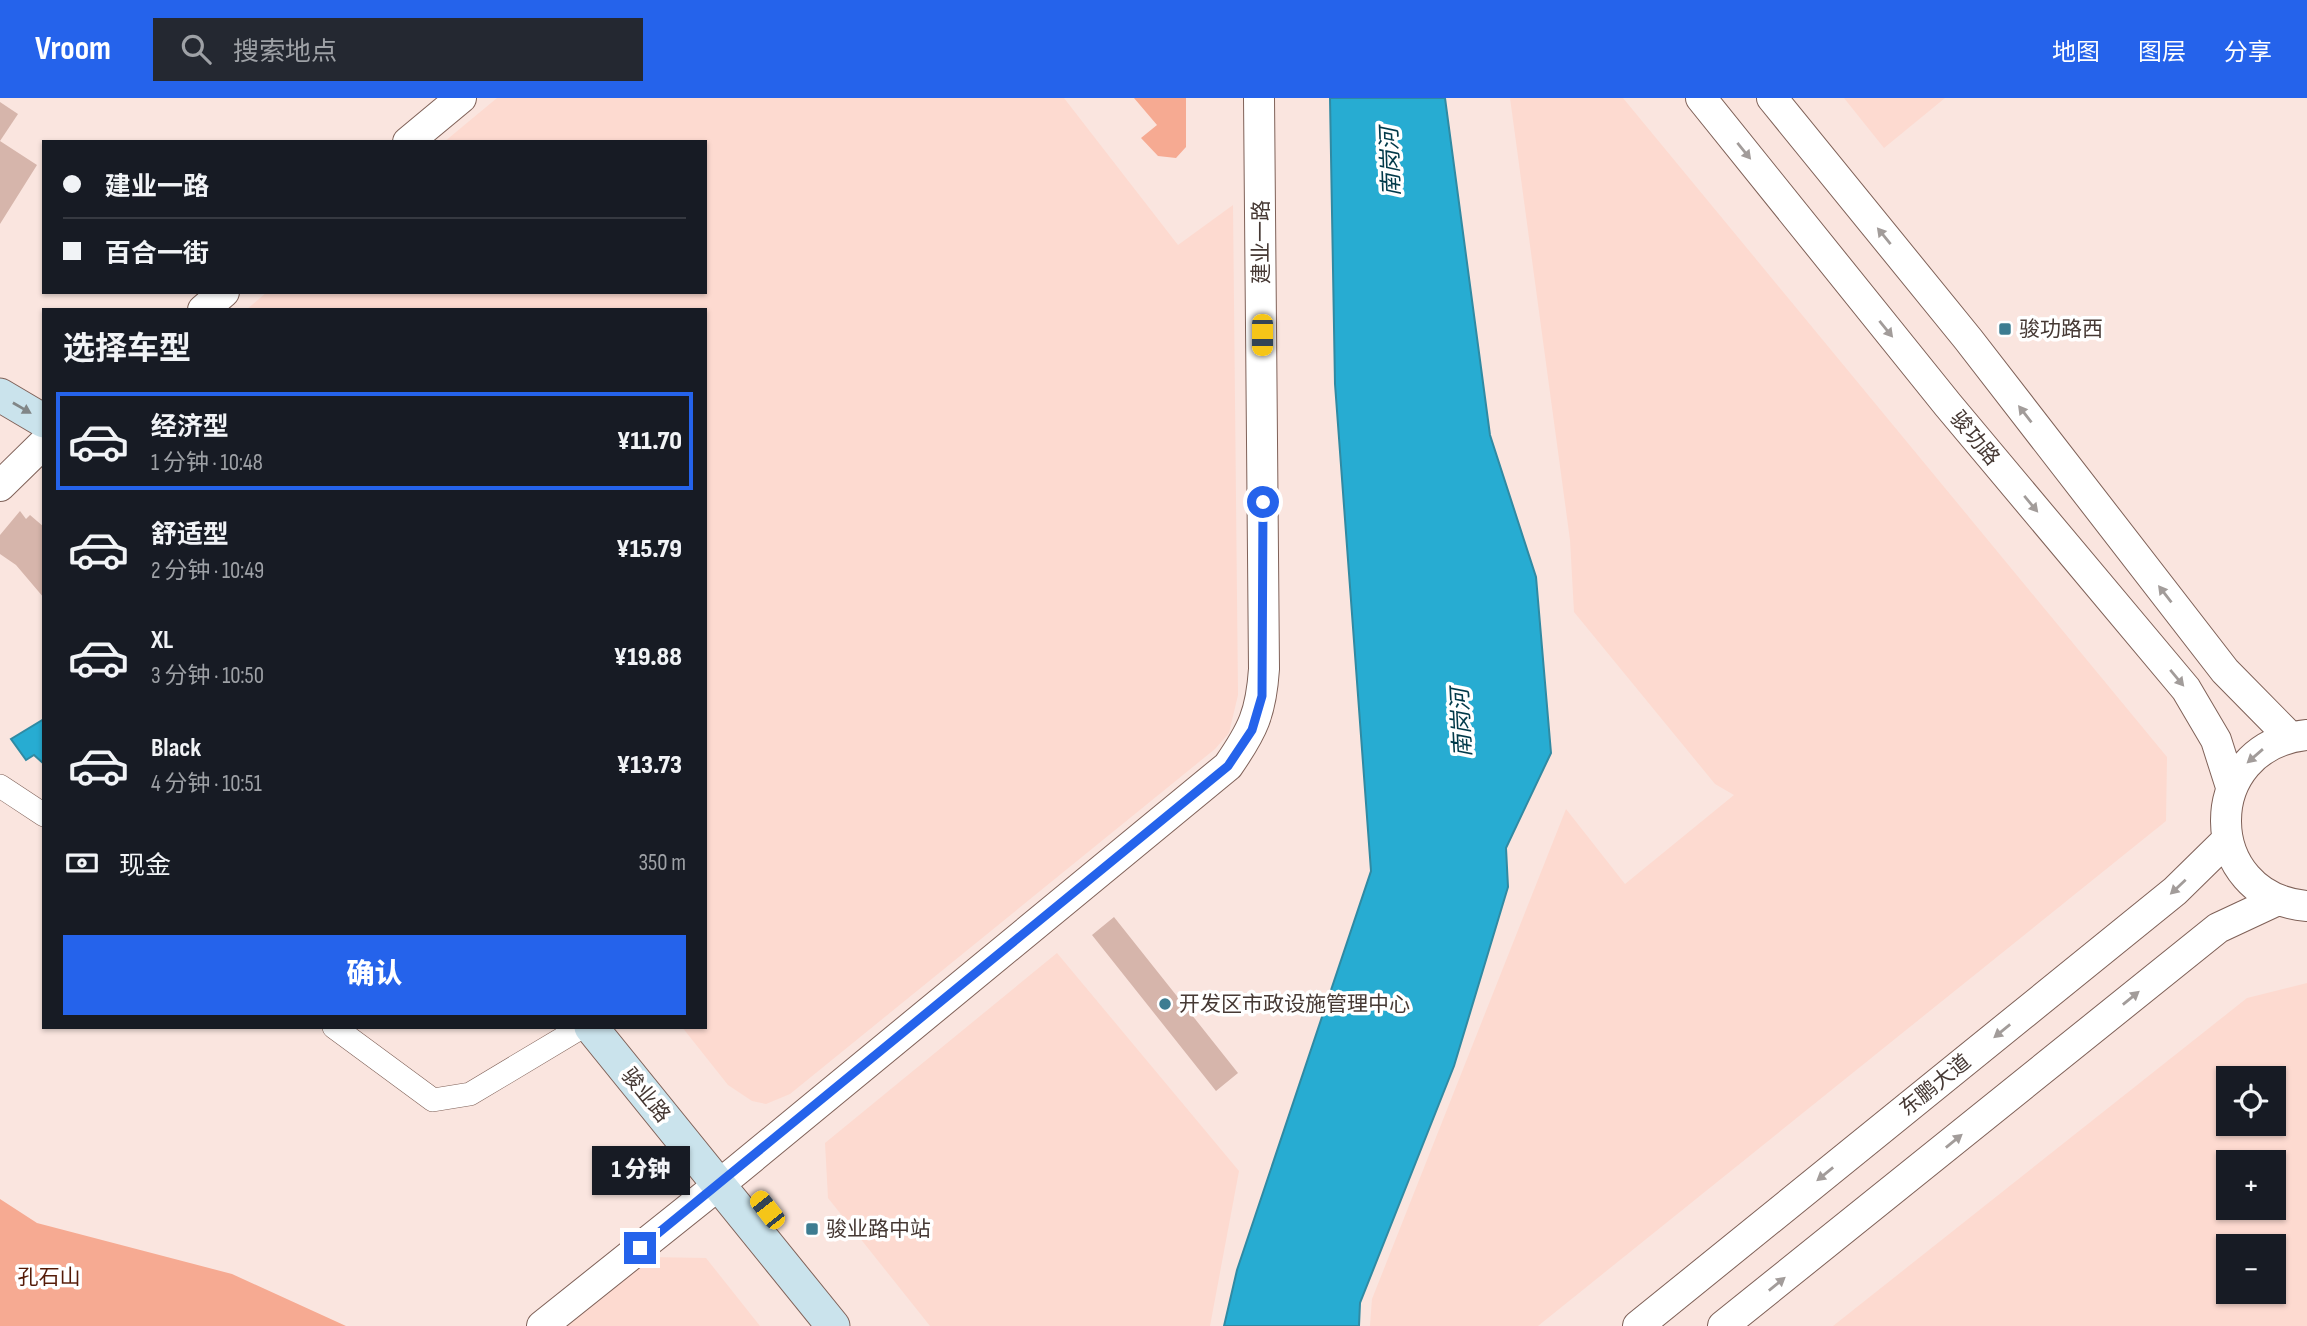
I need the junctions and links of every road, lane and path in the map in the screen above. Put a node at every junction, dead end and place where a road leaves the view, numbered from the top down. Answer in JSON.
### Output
{"nodes":[{"id":1,"x":461,"y":98,"type":"edge"},
{"id":2,"x":1259,"y":98,"type":"edge"},
{"id":3,"x":1701,"y":98,"type":"edge"},
{"id":4,"x":1772,"y":98,"type":"edge"},
{"id":5,"x":410,"y":140,"type":"edge"},
{"id":6,"x":222,"y":294,"type":"edge"},
{"id":7,"x":205,"y":308,"type":"edge"},
{"id":8,"x":0,"y":370,"type":"edge"},
{"id":9,"x":42,"y":393,"type":"edge"},
{"id":10,"x":0,"y":395,"type":"edge"},
{"id":11,"x":42,"y":420,"type":"edge"},
{"id":12,"x":42,"y":445,"type":"edge"},
{"id":13,"x":0,"y":486,"type":"edge"},
{"id":14,"x":2298,"y":736,"type":"edge"},
{"id":15,"x":0,"y":786,"type":"edge"},
{"id":16,"x":2231,"y":787,"type":"junction"},
{"id":17,"x":42,"y":814,"type":"edge"},
{"id":18,"x":2227,"y":840,"type":"junction"},
{"id":19,"x":2278,"y":900,"type":"junction"},
{"id":20,"x":2307,"y":906,"type":"edge"},
{"id":21,"x":337,"y":1029,"type":"edge"},
{"id":22,"x":579,"y":1029,"type":"edge"},
{"id":23,"x":593,"y":1029,"type":"edge"},
{"id":24,"x":620,"y":1029,"type":"edge"},
{"id":25,"x":727,"y":1178,"type":"junction"},
{"id":26,"x":542,"y":1326,"type":"edge"},
{"id":27,"x":833,"y":1326,"type":"edge"},
{"id":28,"x":859,"y":1326,"type":"edge"},
{"id":29,"x":1638,"y":1326,"type":"edge"},
{"id":30,"x":1723,"y":1326,"type":"edge"}],
"edges":[{"from":1,"to":5,"type":"street"},
{"from":2,"to":25,"type":"street","name":"建业一路"},
{"from":3,"to":16,"type":"street","name":"骏功路","one_way":true},
{"from":14,"to":4,"type":"street","one_way":true},
{"from":6,"to":7,"type":"street"},
{"from":8,"to":9,"type":"main road"},
{"from":10,"to":11,"type":"main road","one_way":true},
{"from":12,"to":13,"type":"street"},
{"from":14,"to":16,"type":"street","one_way":true},
{"from":15,"to":17,"type":"street"},
{"from":16,"to":18,"type":"street"},
{"from":18,"to":19,"type":"street"},
{"from":18,"to":29,"type":"street","name":"东鹏大道","one_way":true},
{"from":19,"to":20,"type":"street"},
{"from":30,"to":19,"type":"street","one_way":true},
{"from":21,"to":22,"type":"street"},
{"from":23,"to":25,"type":"main road","name":"骏业路"},
{"from":24,"to":25,"type":"main road","name":"骏业路"},
{"from":25,"to":26,"type":"street","name":"建业一路"},
{"from":25,"to":27,"type":"main road","name":"骏业路"},
{"from":25,"to":28,"type":"main road","name":"骏业路"}]}
